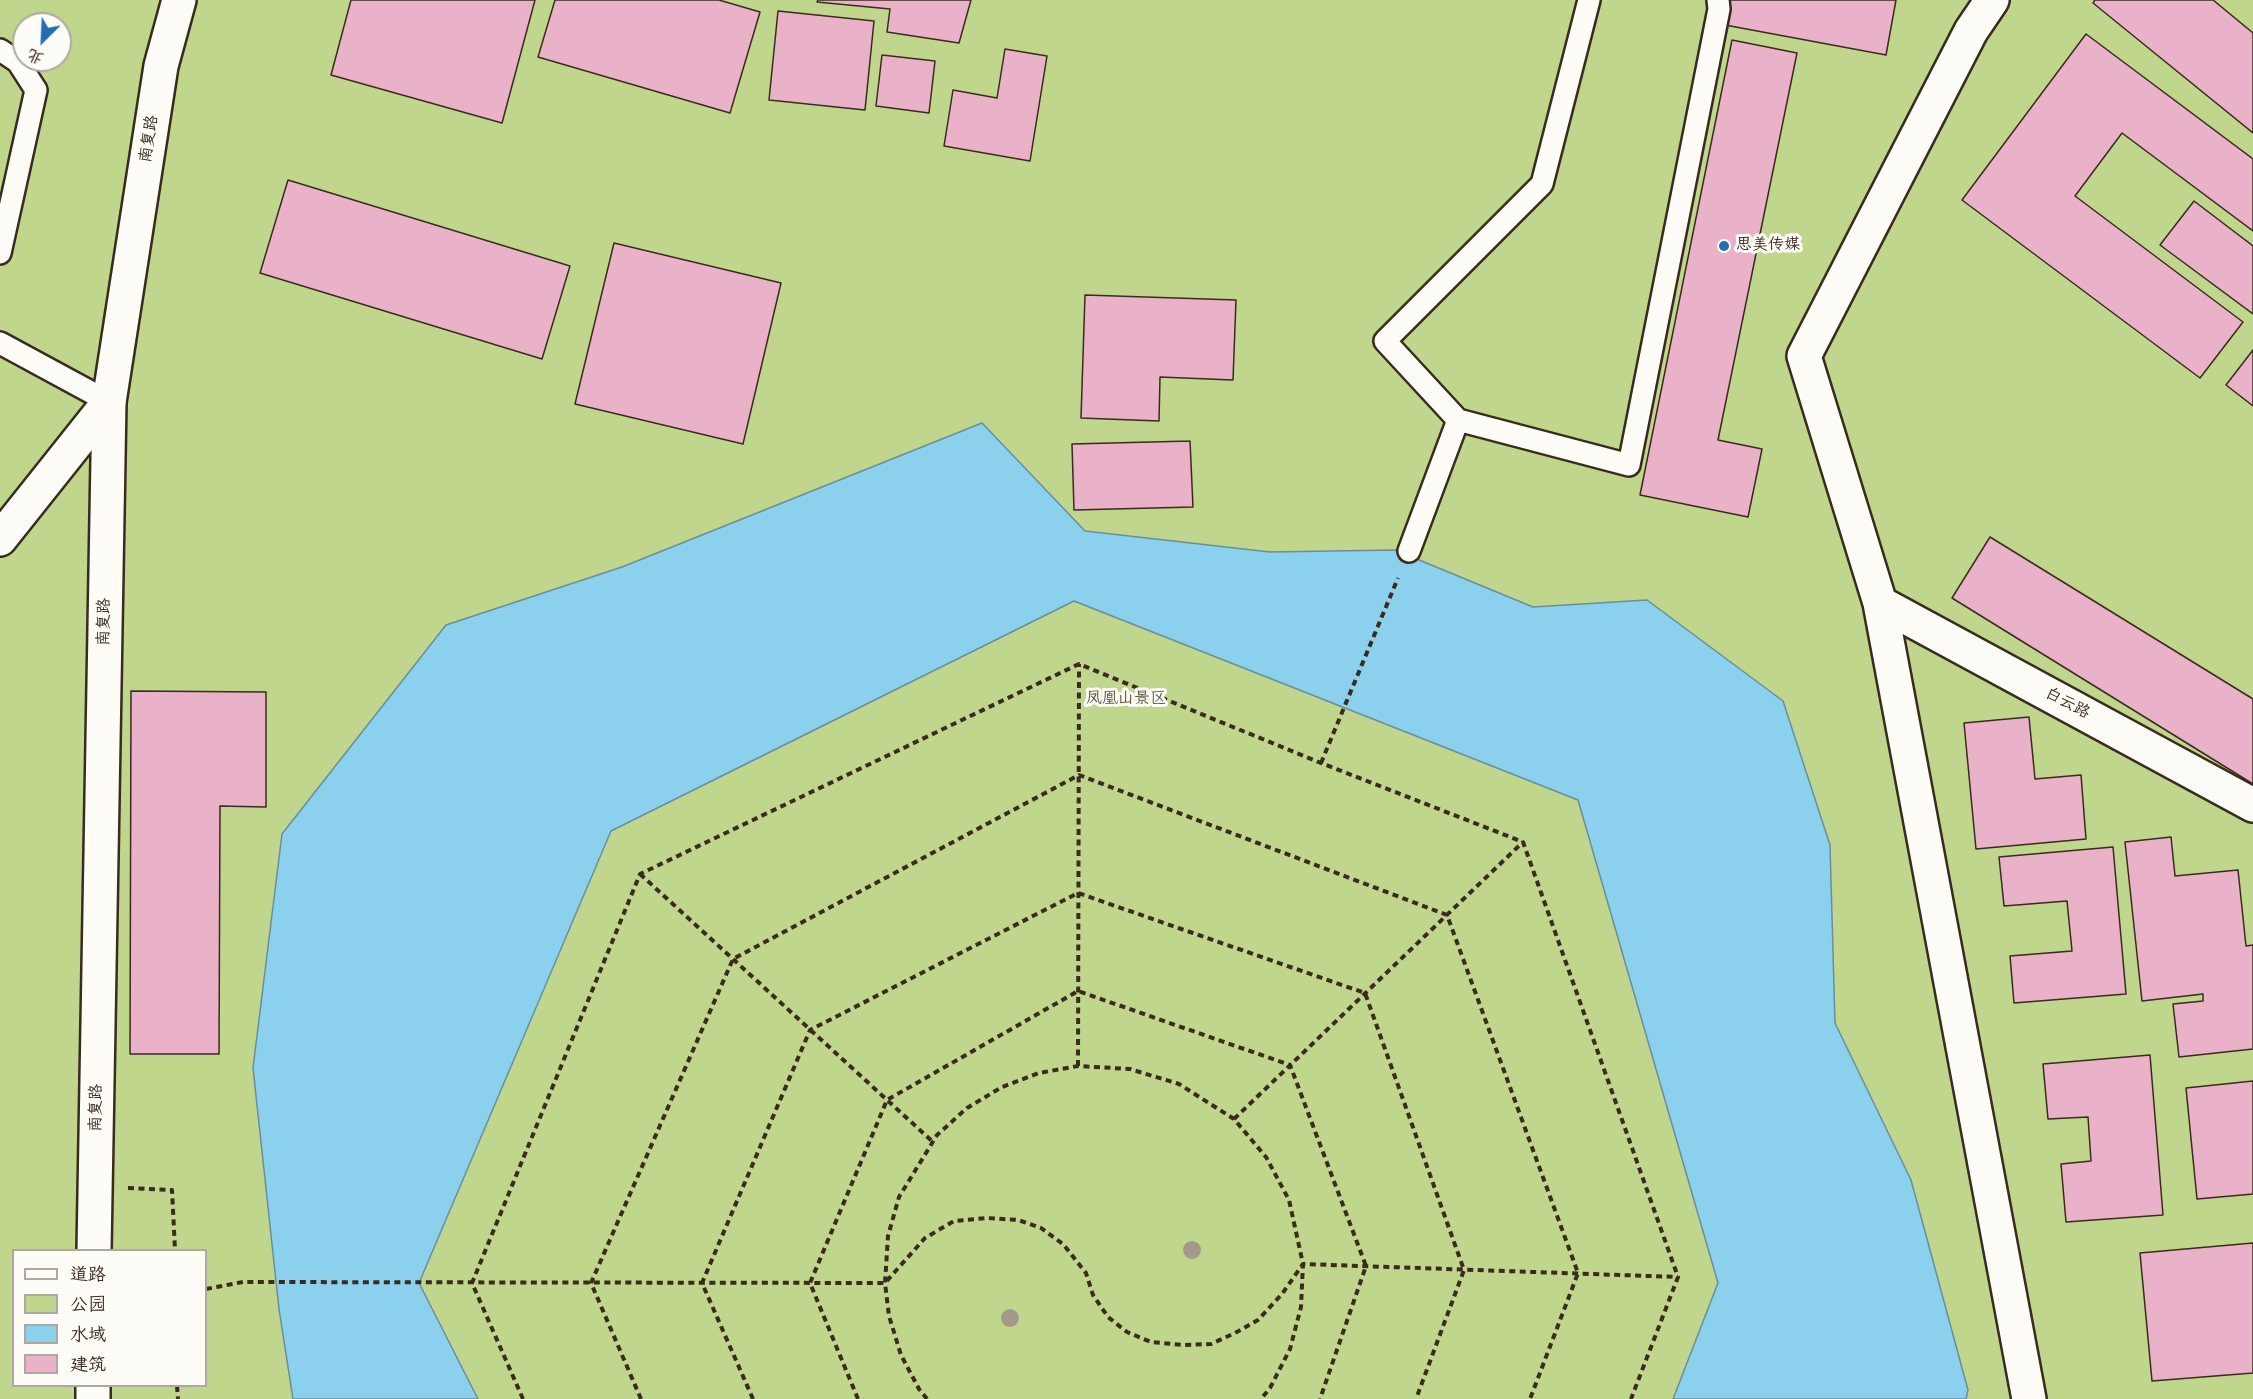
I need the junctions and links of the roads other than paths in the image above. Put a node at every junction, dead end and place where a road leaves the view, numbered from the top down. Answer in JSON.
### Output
{"nodes":[{"id":1,"x":179,"y":0,"type":"edge"},
{"id":2,"x":1589,"y":0,"type":"edge"},
{"id":3,"x":1718,"y":0,"type":"edge"},
{"id":4,"x":1992,"y":0,"type":"edge"},
{"id":5,"x":0,"y":50,"type":"edge"},
{"id":6,"x":0,"y":253,"type":"edge"},
{"id":7,"x":0,"y":343,"type":"edge"},
{"id":8,"x":109,"y":402,"type":"junction"},
{"id":9,"x":1458,"y":420,"type":"junction"},
{"id":10,"x":0,"y":539,"type":"edge"},
{"id":11,"x":1409,"y":551,"type":"road end"},
{"id":12,"x":1880,"y":603,"type":"junction"},
{"id":13,"x":2253,"y":806,"type":"edge"},
{"id":14,"x":94,"y":1249,"type":"edge"},
{"id":15,"x":2029,"y":1399,"type":"edge"}],
"edges":[{"from":1,"to":8,"type":"street","name":"南复路"},
{"from":2,"to":9,"type":"lane"},
{"from":3,"to":9,"type":"lane"},
{"from":4,"to":12,"type":"street"},
{"from":5,"to":6,"type":"lane"},
{"from":7,"to":8,"type":"lane"},
{"from":8,"to":10,"type":"street"},
{"from":8,"to":14,"type":"street","name":"南复路"},
{"from":9,"to":11,"type":"lane"},
{"from":12,"to":13,"type":"street","name":"白云路"},
{"from":12,"to":15,"type":"street"}]}
